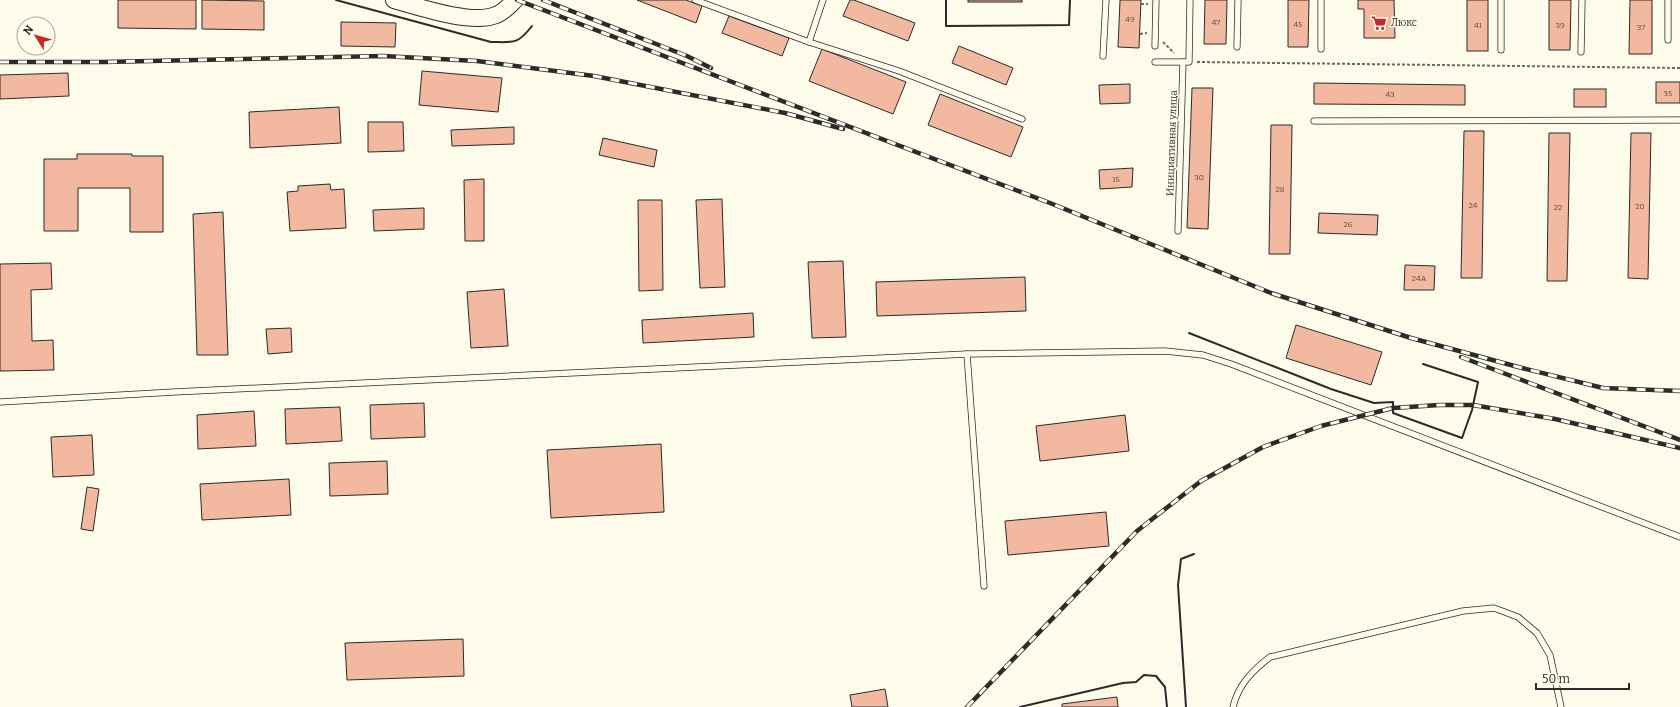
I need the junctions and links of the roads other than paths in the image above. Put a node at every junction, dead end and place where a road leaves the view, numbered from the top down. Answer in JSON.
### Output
{"nodes":[{"id":1,"x":394,"y":0,"type":"edge"},
{"id":2,"x":515,"y":0,"type":"edge"},
{"id":3,"x":695,"y":0,"type":"edge"},
{"id":4,"x":823,"y":0,"type":"edge"},
{"id":5,"x":1106,"y":0,"type":"edge"},
{"id":6,"x":1156,"y":0,"type":"edge"},
{"id":7,"x":1190,"y":0,"type":"edge"},
{"id":8,"x":1238,"y":0,"type":"edge"},
{"id":9,"x":1321,"y":0,"type":"edge"},
{"id":10,"x":1501,"y":0,"type":"edge"},
{"id":11,"x":1582,"y":0,"type":"edge"},
{"id":12,"x":1668,"y":0,"type":"edge"},
{"id":13,"x":1668,"y":40,"type":"dead end"},
{"id":14,"x":809,"y":42,"type":"junction"},
{"id":15,"x":1155,"y":46,"type":"dead end"},
{"id":16,"x":1237,"y":47,"type":"dead end"},
{"id":17,"x":1321,"y":49,"type":"dead end"},
{"id":18,"x":1501,"y":50,"type":"dead end"},
{"id":19,"x":1581,"y":52,"type":"dead end"},
{"id":20,"x":1103,"y":56,"type":"dead end"},
{"id":21,"x":1155,"y":62,"type":"dead end"},
{"id":22,"x":1186,"y":62,"type":"junction"},
{"id":23,"x":1022,"y":119,"type":"dead end"},
{"id":24,"x":1680,"y":120,"type":"edge"},
{"id":25,"x":1314,"y":121,"type":"dead end"},
{"id":26,"x":1178,"y":231,"type":"dead end"},
{"id":27,"x":967,"y":354,"type":"junction"},
{"id":28,"x":0,"y":402,"type":"edge"},
{"id":29,"x":1680,"y":537,"type":"edge"},
{"id":30,"x":984,"y":586,"type":"dead end"},
{"id":31,"x":1233,"y":707,"type":"edge"},
{"id":32,"x":1561,"y":707,"type":"edge"}],
"edges":[{"from":1,"to":2,"type":"street"},
{"from":3,"to":14,"type":"lane"},
{"from":4,"to":14,"type":"lane"},
{"from":5,"to":20,"type":"lane"},
{"from":6,"to":15,"type":"lane"},
{"from":7,"to":22,"type":"lane","name":"Инициативная улица"},
{"from":8,"to":16,"type":"lane"},
{"from":9,"to":17,"type":"lane"},
{"from":10,"to":18,"type":"lane"},
{"from":11,"to":19,"type":"lane"},
{"from":12,"to":13,"type":"lane"},
{"from":14,"to":23,"type":"lane"},
{"from":21,"to":22,"type":"lane"},
{"from":22,"to":26,"type":"lane","name":"Инициативная улица"},
{"from":24,"to":25,"type":"lane"},
{"from":27,"to":28,"type":"lane"},
{"from":27,"to":29,"type":"lane"},
{"from":27,"to":30,"type":"lane"},
{"from":31,"to":32,"type":"lane"}]}
